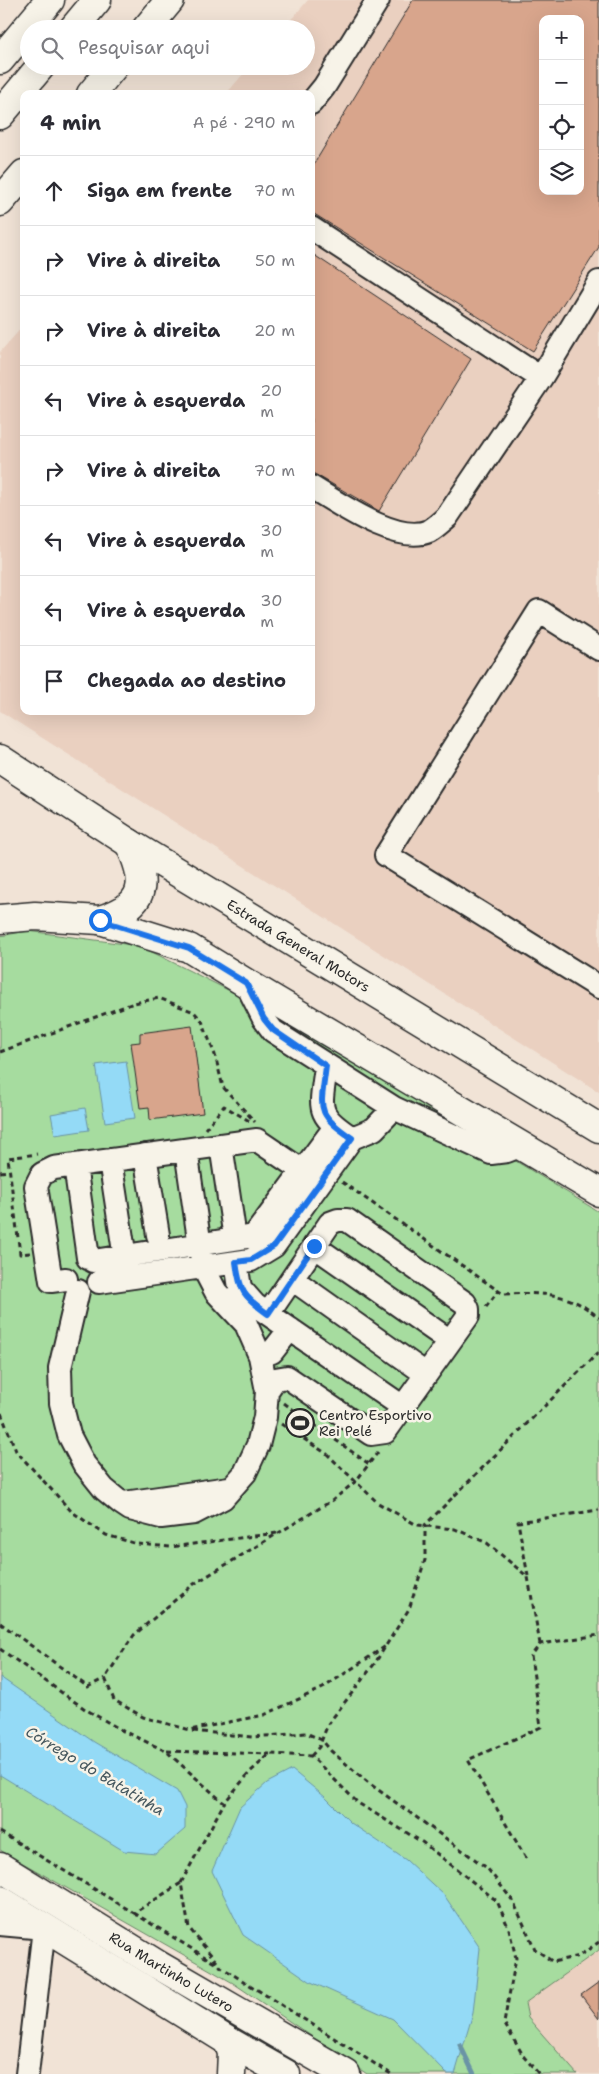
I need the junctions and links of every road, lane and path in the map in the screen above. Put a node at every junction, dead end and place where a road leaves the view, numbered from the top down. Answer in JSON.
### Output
{"nodes":[{"id":1,"x":50,"y":0,"type":"edge"},
{"id":2,"x":98,"y":0,"type":"edge"},
{"id":3,"x":170,"y":0,"type":"edge"},
{"id":4,"x":378,"y":0,"type":"edge"},
{"id":5,"x":33,"y":20,"type":"edge"},
{"id":6,"x":81,"y":20,"type":"edge"},
{"id":7,"x":153,"y":20,"type":"edge"},
{"id":8,"x":20,"y":36,"type":"edge"},
{"id":9,"x":0,"y":60,"type":"edge"},
{"id":10,"x":33,"y":75,"type":"edge"},
{"id":11,"x":107,"y":75,"type":"edge"},
{"id":12,"x":21,"y":90,"type":"edge"},
{"id":13,"x":94,"y":90,"type":"edge"},
{"id":14,"x":20,"y":91,"type":"edge"},
{"id":15,"x":315,"y":98,"type":"edge"},
{"id":16,"x":0,"y":115,"type":"edge"},
{"id":17,"x":20,"y":179,"type":"edge"},
{"id":18,"x":0,"y":202,"type":"edge"},
{"id":19,"x":315,"y":231,"type":"edge"},
{"id":20,"x":599,"y":282,"type":"edge"},
{"id":21,"x":541,"y":378,"type":"junction"},
{"id":22,"x":315,"y":490,"type":"edge"},
{"id":23,"x":599,"y":649,"type":"edge"},
{"id":24,"x":0,"y":759,"type":"edge"},
{"id":25,"x":0,"y":767,"type":"edge"},
{"id":26,"x":42,"y":787,"type":"junction"},
{"id":27,"x":129,"y":844,"type":"junction"},
{"id":28,"x":0,"y":905,"type":"edge"},
{"id":29,"x":35,"y":916,"type":"junction"},
{"id":30,"x":0,"y":919,"type":"edge"},
{"id":31,"x":100,"y":920,"type":"junction"},
{"id":32,"x":246,"y":983,"type":"junction"},
{"id":33,"x":599,"y":987,"type":"edge"},
{"id":34,"x":0,"y":1052,"type":"edge"},
{"id":35,"x":326,"y":1066,"type":"junction"},
{"id":36,"x":394,"y":1108,"type":"junction"},
{"id":37,"x":256,"y":1123,"type":"dead end"},
{"id":38,"x":599,"y":1128,"type":"edge"},
{"id":39,"x":343,"y":1133,"type":"junction"},
{"id":40,"x":221,"y":1145,"type":"junction"},
{"id":41,"x":522,"y":1145,"type":"junction"},
{"id":42,"x":186,"y":1150,"type":"junction"},
{"id":43,"x":145,"y":1155,"type":"junction"},
{"id":44,"x":110,"y":1160,"type":"junction"},
{"id":45,"x":75,"y":1165,"type":"junction"},
{"id":46,"x":9,"y":1171,"type":"dead end"},
{"id":47,"x":0,"y":1172,"type":"edge"},
{"id":48,"x":316,"y":1175,"type":"junction"},
{"id":49,"x":599,"y":1192,"type":"edge"},
{"id":50,"x":233,"y":1225,"type":"dead end"},
{"id":51,"x":158,"y":1235,"type":"dead end"},
{"id":52,"x":200,"y":1244,"type":"junction"},
{"id":53,"x":314,"y":1246,"type":"junction"},
{"id":54,"x":125,"y":1256,"type":"junction"},
{"id":55,"x":91,"y":1259,"type":"junction"},
{"id":56,"x":236,"y":1262,"type":"junction"},
{"id":57,"x":203,"y":1267,"type":"junction"},
{"id":58,"x":128,"y":1278,"type":"junction"},
{"id":59,"x":292,"y":1279,"type":"junction"},
{"id":60,"x":81,"y":1284,"type":"junction"},
{"id":61,"x":268,"y":1314,"type":"junction"},
{"id":62,"x":599,"y":1318,"type":"edge"},
{"id":63,"x":290,"y":1329,"type":"junction"},
{"id":64,"x":450,"y":1340,"type":"junction"},
{"id":65,"x":599,"y":1352,"type":"edge"},
{"id":66,"x":260,"y":1356,"type":"junction"},
{"id":67,"x":426,"y":1374,"type":"junction"},
{"id":68,"x":267,"y":1392,"type":"junction"},
{"id":69,"x":403,"y":1406,"type":"junction"},
{"id":70,"x":265,"y":1417,"type":"junction"},
{"id":71,"x":368,"y":1464,"type":"dead end"},
{"id":72,"x":356,"y":1481,"type":"junction"},
{"id":73,"x":599,"y":1510,"type":"edge"},
{"id":74,"x":425,"y":1525,"type":"junction"},
{"id":75,"x":528,"y":1577,"type":"junction"},
{"id":76,"x":0,"y":1623,"type":"edge"},
{"id":77,"x":599,"y":1634,"type":"edge"},
{"id":78,"x":540,"y":1644,"type":"junction"},
{"id":79,"x":386,"y":1646,"type":"junction"},
{"id":80,"x":0,"y":1649,"type":"edge"},
{"id":81,"x":105,"y":1678,"type":"junction"},
{"id":82,"x":190,"y":1730,"type":"junction"},
{"id":83,"x":322,"y":1740,"type":"junction"},
{"id":84,"x":166,"y":1750,"type":"junction"},
{"id":85,"x":270,"y":1754,"type":"junction"},
{"id":86,"x":311,"y":1756,"type":"junction"},
{"id":87,"x":224,"y":1804,"type":"junction"},
{"id":88,"x":0,"y":1832,"type":"edge"},
{"id":89,"x":526,"y":1858,"type":"dead end"},
{"id":90,"x":0,"y":1867,"type":"edge"},
{"id":91,"x":181,"y":1883,"type":"junction"},
{"id":92,"x":0,"y":1900,"type":"edge"},
{"id":93,"x":134,"y":1913,"type":"junction"},
{"id":94,"x":0,"y":1924,"type":"edge"},
{"id":95,"x":44,"y":1928,"type":"junction"},
{"id":96,"x":599,"y":1942,"type":"edge"},
{"id":97,"x":221,"y":1967,"type":"junction"},
{"id":98,"x":228,"y":2041,"type":"junction"},
{"id":99,"x":27,"y":2074,"type":"edge"},
{"id":100,"x":231,"y":2074,"type":"edge"},
{"id":101,"x":286,"y":2074,"type":"edge"},
{"id":102,"x":346,"y":2074,"type":"edge"},
{"id":103,"x":391,"y":2074,"type":"edge"},
{"id":104,"x":539,"y":2074,"type":"edge"}],
"edges":[{"from":1,"to":5,"type":"main road"},
{"from":2,"to":6,"type":"main road"},
{"from":3,"to":7,"type":"main road"},
{"from":4,"to":15,"type":"street"},
{"from":8,"to":9,"type":"main road"},
{"from":10,"to":12,"type":"main road"},
{"from":11,"to":13,"type":"main road"},
{"from":14,"to":16,"type":"main road"},
{"from":17,"to":18,"type":"main road"},
{"from":19,"to":21,"type":"street"},
{"from":20,"to":21,"type":"street"},
{"from":21,"to":22,"type":"street"},
{"from":23,"to":33,"type":"street"},
{"from":24,"to":26,"type":"main road","name":"Estrada General Motors"},
{"from":25,"to":26,"type":"main road"},
{"from":26,"to":27,"type":"main road","name":"Estrada General Motors"},
{"from":27,"to":31,"type":"main road"},
{"from":27,"to":38,"type":"main road","name":"Estrada General Motors"},
{"from":28,"to":29,"type":"main road"},
{"from":29,"to":30,"type":"main road"},
{"from":29,"to":31,"type":"main road"},
{"from":31,"to":32,"type":"main road"},
{"from":32,"to":35,"type":"street"},
{"from":32,"to":41,"type":"main road"},
{"from":34,"to":37,"type":"path"},
{"from":35,"to":36,"type":"street"},
{"from":35,"to":39,"type":"street"},
{"from":36,"to":39,"type":"street"},
{"from":36,"to":41,"type":"street"},
{"from":39,"to":48,"type":"street"},
{"from":40,"to":42,"type":"street"},
{"from":40,"to":48,"type":"street"},
{"from":40,"to":50,"type":"street"},
{"from":41,"to":49,"type":"main road"},
{"from":42,"to":43,"type":"street"},
{"from":42,"to":52,"type":"street"},
{"from":43,"to":44,"type":"street"},
{"from":43,"to":51,"type":"street"},
{"from":44,"to":45,"type":"street"},
{"from":44,"to":54,"type":"street"},
{"from":45,"to":55,"type":"street"},
{"from":45,"to":60,"type":"street"},
{"from":46,"to":47,"type":"path"},
{"from":48,"to":52,"type":"street"},
{"from":48,"to":56,"type":"street"},
{"from":48,"to":62,"type":"path"},
{"from":52,"to":54,"type":"street"},
{"from":52,"to":57,"type":"street"},
{"from":53,"to":59,"type":"street"},
{"from":53,"to":64,"type":"street"},
{"from":53,"to":64,"type":"street"},
{"from":54,"to":55,"type":"street"},
{"from":54,"to":58,"type":"street"},
{"from":55,"to":60,"type":"street"},
{"from":55,"to":60,"type":"street"},
{"from":56,"to":57,"type":"street"},
{"from":56,"to":61,"type":"street"},
{"from":57,"to":58,"type":"street"},
{"from":57,"to":66,"type":"street"},
{"from":58,"to":60,"type":"street"},
{"from":59,"to":61,"type":"street"},
{"from":59,"to":67,"type":"street"},
{"from":60,"to":70,"type":"street"},
{"from":61,"to":63,"type":"street"},
{"from":63,"to":66,"type":"street"},
{"from":63,"to":69,"type":"street"},
{"from":64,"to":67,"type":"street"},
{"from":65,"to":74,"type":"path"},
{"from":66,"to":68,"type":"street"},
{"from":67,"to":69,"type":"street"},
{"from":68,"to":69,"type":"street"},
{"from":68,"to":70,"type":"street"},
{"from":68,"to":71,"type":"path"},
{"from":70,"to":72,"type":"path"},
{"from":72,"to":74,"type":"path"},
{"from":72,"to":81,"type":"path"},
{"from":73,"to":75,"type":"path"},
{"from":74,"to":75,"type":"path"},
{"from":74,"to":79,"type":"path"},
{"from":75,"to":78,"type":"path"},
{"from":76,"to":81,"type":"path"},
{"from":77,"to":78,"type":"path"},
{"from":78,"to":89,"type":"path"},
{"from":79,"to":82,"type":"path"},
{"from":79,"to":83,"type":"path"},
{"from":80,"to":84,"type":"path"},
{"from":81,"to":82,"type":"path"},
{"from":82,"to":83,"type":"path"},
{"from":83,"to":86,"type":"path"},
{"from":83,"to":96,"type":"path"},
{"from":84,"to":85,"type":"path"},
{"from":84,"to":87,"type":"path"},
{"from":85,"to":86,"type":"path"},
{"from":85,"to":87,"type":"path"},
{"from":86,"to":104,"type":"path"},
{"from":87,"to":91,"type":"path"},
{"from":88,"to":93,"type":"path"},
{"from":90,"to":102,"type":"main road","name":"Rua Martinho Lutero"},
{"from":91,"to":93,"type":"path"},
{"from":91,"to":97,"type":"path"},
{"from":92,"to":95,"type":"main road"},
{"from":93,"to":97,"type":"path"},
{"from":94,"to":95,"type":"street"},
{"from":95,"to":98,"type":"main road"},
{"from":95,"to":99,"type":"street"},
{"from":97,"to":103,"type":"path"},
{"from":98,"to":100,"type":"main road"},
{"from":98,"to":101,"type":"main road"}]}
